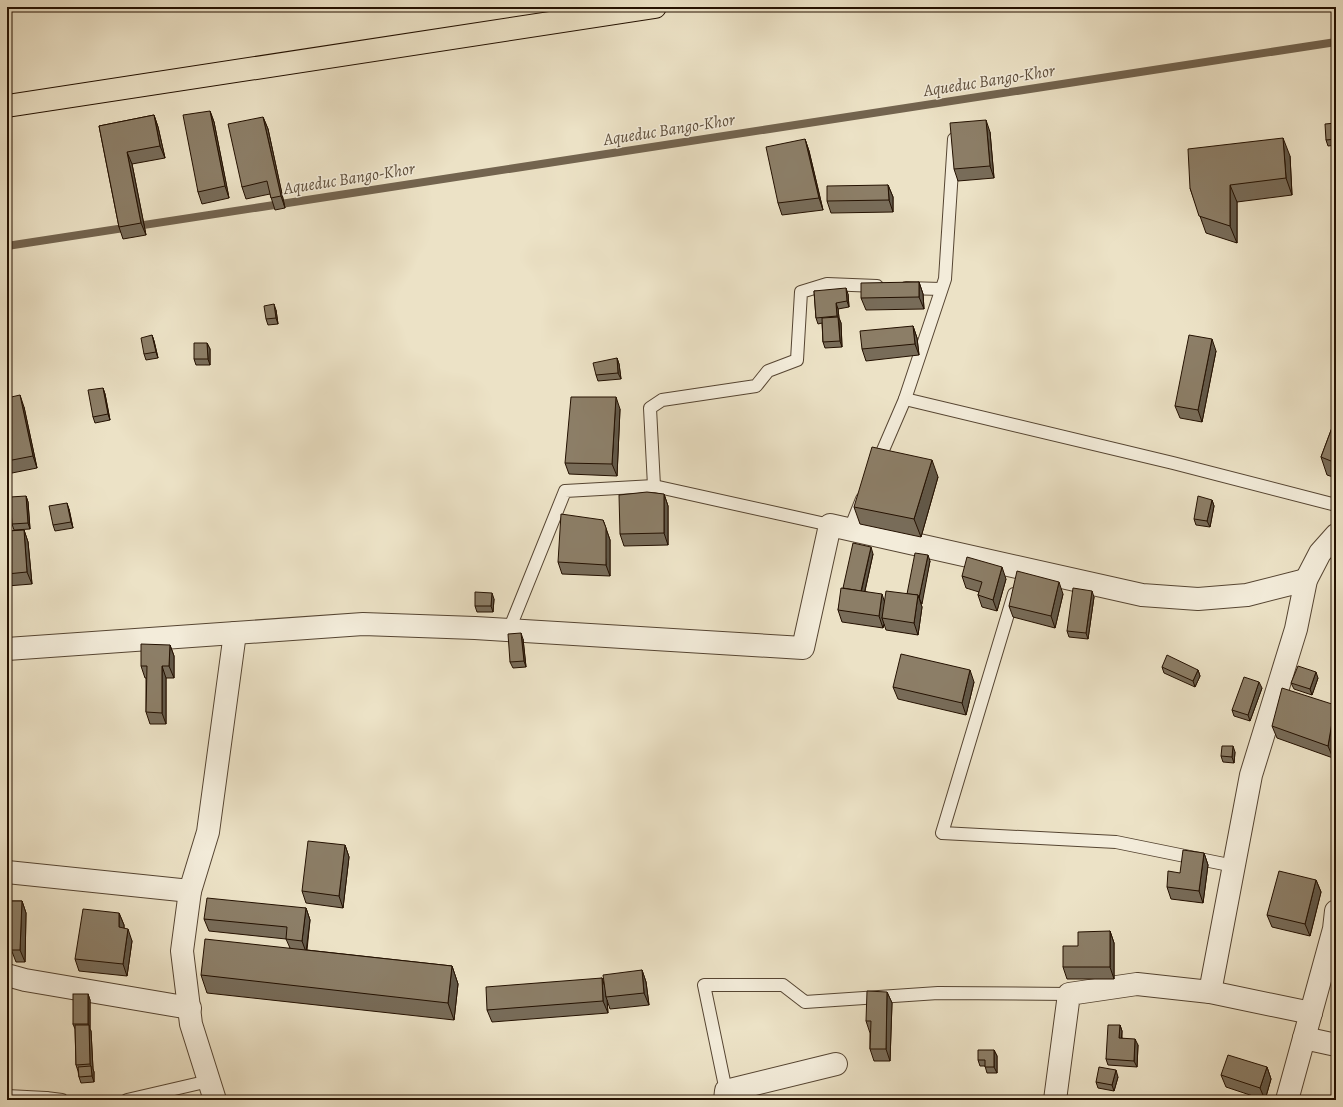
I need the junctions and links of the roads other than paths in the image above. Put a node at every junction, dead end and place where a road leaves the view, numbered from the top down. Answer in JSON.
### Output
{"nodes":[{"id":1,"x":655,"y":7,"type":"edge"},
{"id":2,"x":7,"y":106,"type":"edge"},
{"id":3,"x":954,"y":135,"type":"edge"},
{"id":4,"x":941,"y":289,"type":"junction"},
{"id":5,"x":905,"y":399,"type":"junction"},
{"id":6,"x":654,"y":486,"type":"junction"},
{"id":7,"x":1336,"y":505,"type":"edge"},
{"id":8,"x":840,"y":527,"type":"junction"},
{"id":9,"x":1336,"y":535,"type":"edge"},
{"id":10,"x":1022,"y":568,"type":"junction"},
{"id":11,"x":1306,"y":580,"type":"junction"},
{"id":12,"x":509,"y":630,"type":"junction"},
{"id":13,"x":235,"y":633,"type":"junction"},
{"id":14,"x":7,"y":649,"type":"edge"},
{"id":15,"x":1234,"y":866,"type":"junction"},
{"id":16,"x":7,"y":872,"type":"edge"},
{"id":17,"x":190,"y":891,"type":"junction"},
{"id":18,"x":1335,"y":923,"type":"edge"},
{"id":19,"x":7,"y":975,"type":"edge"},
{"id":20,"x":1210,"y":992,"type":"junction"},
{"id":21,"x":1069,"y":994,"type":"junction"},
{"id":22,"x":190,"y":1008,"type":"junction"},
{"id":23,"x":1311,"y":1013,"type":"junction"},
{"id":24,"x":1304,"y":1038,"type":"junction"},
{"id":25,"x":1336,"y":1045,"type":"edge"},
{"id":26,"x":836,"y":1064,"type":"dead end"},
{"id":27,"x":212,"y":1091,"type":"edge"},
{"id":28,"x":7,"y":1096,"type":"edge"},
{"id":29,"x":726,"y":1096,"type":"edge"},
{"id":30,"x":47,"y":1099,"type":"edge"},
{"id":31,"x":62,"y":1100,"type":"edge"},
{"id":32,"x":127,"y":1100,"type":"edge"},
{"id":33,"x":1055,"y":1100,"type":"edge"},
{"id":34,"x":1287,"y":1100,"type":"edge"}],
"edges":[{"from":1,"to":2,"type":"highway"},
{"from":3,"to":4,"type":"lane"},
{"from":4,"to":5,"type":"lane"},
{"from":4,"to":6,"type":"lane"},
{"from":5,"to":7,"type":"lane"},
{"from":5,"to":8,"type":"lane"},
{"from":6,"to":8,"type":"lane"},
{"from":6,"to":12,"type":"lane"},
{"from":8,"to":10,"type":"street"},
{"from":8,"to":12,"type":"street"},
{"from":9,"to":11,"type":"street"},
{"from":10,"to":11,"type":"street"},
{"from":10,"to":15,"type":"lane"},
{"from":11,"to":15,"type":"street"},
{"from":12,"to":13,"type":"street"},
{"from":13,"to":14,"type":"street"},
{"from":13,"to":17,"type":"street"},
{"from":15,"to":20,"type":"street"},
{"from":16,"to":17,"type":"street"},
{"from":17,"to":22,"type":"street"},
{"from":18,"to":23,"type":"street"},
{"from":19,"to":22,"type":"street"},
{"from":20,"to":21,"type":"street"},
{"from":20,"to":23,"type":"street"},
{"from":21,"to":29,"type":"lane"},
{"from":21,"to":33,"type":"street"},
{"from":22,"to":27,"type":"street"},
{"from":23,"to":24,"type":"street"},
{"from":24,"to":25,"type":"street"},
{"from":24,"to":34,"type":"street"},
{"from":26,"to":29,"type":"street"},
{"from":27,"to":32,"type":"lane"},
{"from":28,"to":30,"type":"lane"},
{"from":30,"to":31,"type":"lane"}]}
